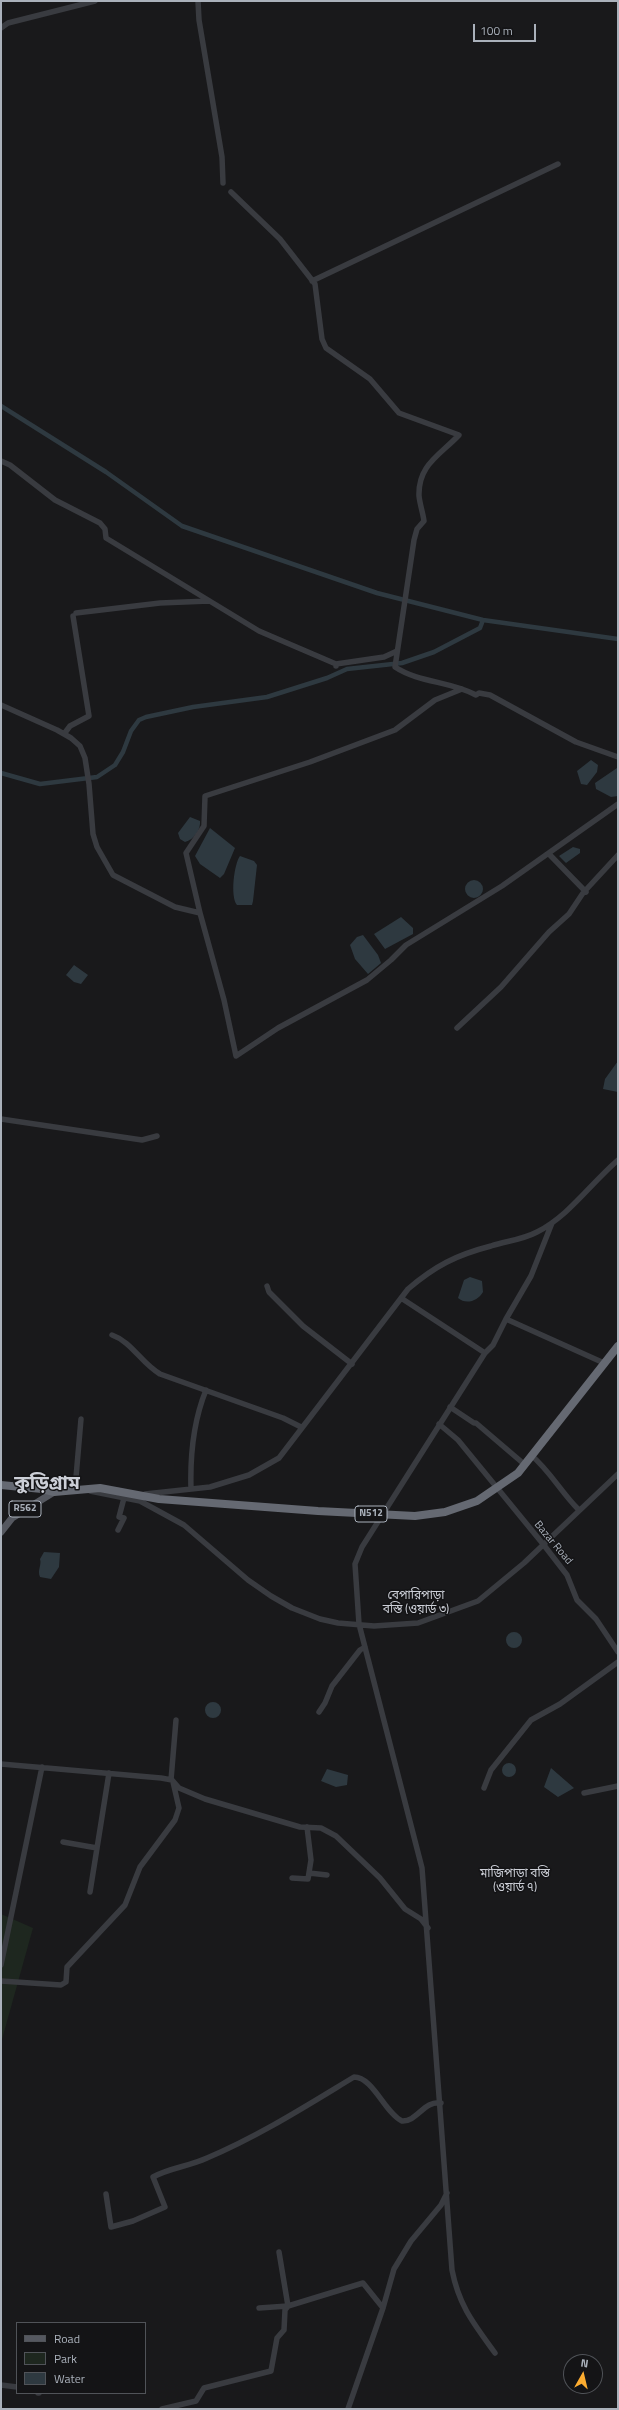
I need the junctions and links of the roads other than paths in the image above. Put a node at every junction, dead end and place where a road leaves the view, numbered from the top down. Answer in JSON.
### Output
{"nodes":[{"id":1,"x":95,"y":1,"type":"edge"},
{"id":2,"x":198,"y":1,"type":"edge"},
{"id":3,"x":1,"y":28,"type":"edge"},
{"id":4,"x":558,"y":164,"type":"dead end"},
{"id":5,"x":223,"y":183,"type":"dead end"},
{"id":6,"x":231,"y":192,"type":"dead end"},
{"id":7,"x":312,"y":281,"type":"junction"},
{"id":8,"x":1,"y":461,"type":"edge"},
{"id":9,"x":209,"y":600,"type":"junction"},
{"id":10,"x":397,"y":651,"type":"junction"},
{"id":11,"x":462,"y":689,"type":"junction"},
{"id":12,"x":1,"y":706,"type":"edge"},
{"id":13,"x":64,"y":734,"type":"junction"},
{"id":14,"x":618,"y":757,"type":"edge"},
{"id":15,"x":618,"y":804,"type":"edge"},
{"id":16,"x":549,"y":854,"type":"junction"},
{"id":17,"x":618,"y":855,"type":"edge"},
{"id":18,"x":586,"y":892,"type":"junction"},
{"id":19,"x":200,"y":913,"type":"junction"},
{"id":20,"x":457,"y":1028,"type":"dead end"},
{"id":21,"x":1,"y":1119,"type":"edge"},
{"id":22,"x":157,"y":1136,"type":"dead end"},
{"id":23,"x":618,"y":1160,"type":"edge"},
{"id":24,"x":552,"y":1224,"type":"junction"},
{"id":25,"x":267,"y":1286,"type":"dead end"},
{"id":26,"x":401,"y":1298,"type":"junction"},
{"id":27,"x":506,"y":1319,"type":"junction"},
{"id":28,"x":112,"y":1335,"type":"dead end"},
{"id":29,"x":617,"y":1349,"type":"edge"},
{"id":30,"x":485,"y":1353,"type":"junction"},
{"id":31,"x":604,"y":1363,"type":"junction"},
{"id":32,"x":352,"y":1364,"type":"junction"},
{"id":33,"x":206,"y":1390,"type":"junction"},
{"id":34,"x":450,"y":1407,"type":"junction"},
{"id":35,"x":81,"y":1419,"type":"dead end"},
{"id":36,"x":439,"y":1424,"type":"junction"},
{"id":37,"x":301,"y":1427,"type":"junction"},
{"id":38,"x":531,"y":1455,"type":"junction"},
{"id":39,"x":524,"y":1464,"type":"junction"},
{"id":40,"x":618,"y":1474,"type":"edge"},
{"id":41,"x":1,"y":1485,"type":"edge"},
{"id":42,"x":496,"y":1488,"type":"junction"},
{"id":43,"x":75,"y":1489,"type":"junction"},
{"id":44,"x":191,"y":1489,"type":"junction"},
{"id":45,"x":54,"y":1492,"type":"junction"},
{"id":46,"x":141,"y":1495,"type":"junction"},
{"id":47,"x":124,"y":1498,"type":"junction"},
{"id":48,"x":578,"y":1509,"type":"junction"},
{"id":49,"x":384,"y":1514,"type":"junction"},
{"id":50,"x":118,"y":1530,"type":"dead end"},
{"id":51,"x":1,"y":1532,"type":"edge"},
{"id":52,"x":543,"y":1544,"type":"junction"},
{"id":53,"x":359,"y":1624,"type":"junction"},
{"id":54,"x":365,"y":1646,"type":"junction"},
{"id":55,"x":618,"y":1652,"type":"edge"},
{"id":56,"x":618,"y":1662,"type":"edge"},
{"id":57,"x":319,"y":1712,"type":"dead end"},
{"id":58,"x":176,"y":1720,"type":"dead end"},
{"id":59,"x":1,"y":1764,"type":"edge"},
{"id":60,"x":42,"y":1768,"type":"junction"},
{"id":61,"x":109,"y":1773,"type":"junction"},
{"id":62,"x":171,"y":1780,"type":"junction"},
{"id":63,"x":618,"y":1786,"type":"edge"},
{"id":64,"x":484,"y":1788,"type":"dead end"},
{"id":65,"x":584,"y":1793,"type":"dead end"},
{"id":66,"x":307,"y":1827,"type":"junction"},
{"id":67,"x":63,"y":1842,"type":"dead end"},
{"id":68,"x":97,"y":1848,"type":"junction"},
{"id":69,"x":309,"y":1873,"type":"junction"},
{"id":70,"x":327,"y":1875,"type":"dead end"},
{"id":71,"x":292,"y":1878,"type":"dead end"},
{"id":72,"x":90,"y":1892,"type":"dead end"},
{"id":73,"x":428,"y":1928,"type":"junction"},
{"id":74,"x":1,"y":1965,"type":"edge"},
{"id":75,"x":1,"y":1981,"type":"edge"},
{"id":76,"x":441,"y":2103,"type":"junction"},
{"id":77,"x":447,"y":2193,"type":"junction"},
{"id":78,"x":106,"y":2194,"type":"dead end"},
{"id":79,"x":279,"y":2252,"type":"dead end"},
{"id":80,"x":288,"y":2306,"type":"junction"},
{"id":81,"x":259,"y":2308,"type":"dead end"},
{"id":82,"x":384,"y":2308,"type":"junction"},
{"id":83,"x":495,"y":2353,"type":"dead end"},
{"id":84,"x":1,"y":2385,"type":"edge"},
{"id":85,"x":16,"y":2387,"type":"edge"},
{"id":86,"x":162,"y":2409,"type":"edge"},
{"id":87,"x":348,"y":2409,"type":"edge"}],
"edges":[{"from":1,"to":3,"type":"street"},
{"from":2,"to":5,"type":"street"},
{"from":4,"to":7,"type":"street"},
{"from":6,"to":7,"type":"street"},
{"from":7,"to":10,"type":"street"},
{"from":8,"to":9,"type":"street"},
{"from":9,"to":10,"type":"street"},
{"from":9,"to":13,"type":"street"},
{"from":10,"to":11,"type":"street"},
{"from":11,"to":14,"type":"street"},
{"from":11,"to":19,"type":"street"},
{"from":12,"to":13,"type":"street"},
{"from":13,"to":19,"type":"street"},
{"from":15,"to":16,"type":"street"},
{"from":16,"to":18,"type":"street"},
{"from":16,"to":19,"type":"street"},
{"from":17,"to":18,"type":"street"},
{"from":18,"to":20,"type":"street"},
{"from":21,"to":22,"type":"street"},
{"from":23,"to":24,"type":"street"},
{"from":24,"to":26,"type":"street"},
{"from":24,"to":27,"type":"street"},
{"from":25,"to":32,"type":"street"},
{"from":26,"to":30,"type":"street"},
{"from":26,"to":32,"type":"street"},
{"from":27,"to":30,"type":"street"},
{"from":27,"to":31,"type":"street"},
{"from":28,"to":33,"type":"street"},
{"from":29,"to":31,"type":"highway","number":"N512"},
{"from":30,"to":34,"type":"street"},
{"from":31,"to":38,"type":"highway","number":"N512"},
{"from":32,"to":37,"type":"street"},
{"from":33,"to":37,"type":"street"},
{"from":33,"to":44,"type":"street"},
{"from":34,"to":36,"type":"street"},
{"from":34,"to":39,"type":"street"},
{"from":35,"to":43,"type":"street"},
{"from":36,"to":42,"type":"street","name":"Bazar Road"},
{"from":36,"to":49,"type":"street"},
{"from":37,"to":44,"type":"street"},
{"from":38,"to":39,"type":"highway","number":"N512"},
{"from":38,"to":48,"type":"street"},
{"from":39,"to":42,"type":"highway","number":"N512"},
{"from":40,"to":48,"type":"street"},
{"from":41,"to":45,"type":"highway"},
{"from":42,"to":49,"type":"highway","number":"N512"},
{"from":42,"to":52,"type":"street","name":"Bazar Road"},
{"from":43,"to":45,"type":"highway","number":"N512"},
{"from":43,"to":46,"type":"highway","number":"N512"},
{"from":43,"to":47,"type":"street"},
{"from":44,"to":46,"type":"street"},
{"from":45,"to":51,"type":"main road","number":"R562"},
{"from":46,"to":49,"type":"highway","number":"N512"},
{"from":47,"to":50,"type":"street"},
{"from":47,"to":53,"type":"street"},
{"from":48,"to":52,"type":"street"},
{"from":49,"to":53,"type":"street"},
{"from":52,"to":53,"type":"street"},
{"from":52,"to":55,"type":"street","name":"Bazar Road"},
{"from":53,"to":54,"type":"street"},
{"from":54,"to":57,"type":"street"},
{"from":54,"to":73,"type":"street"},
{"from":56,"to":64,"type":"street"},
{"from":58,"to":62,"type":"street"},
{"from":59,"to":60,"type":"street"},
{"from":60,"to":61,"type":"street"},
{"from":60,"to":74,"type":"street"},
{"from":61,"to":62,"type":"street"},
{"from":61,"to":68,"type":"street"},
{"from":62,"to":66,"type":"street"},
{"from":62,"to":75,"type":"street"},
{"from":63,"to":65,"type":"street"},
{"from":66,"to":69,"type":"street"},
{"from":66,"to":73,"type":"street"},
{"from":67,"to":68,"type":"street"},
{"from":68,"to":72,"type":"street"},
{"from":69,"to":70,"type":"street"},
{"from":69,"to":71,"type":"street"},
{"from":73,"to":76,"type":"street"},
{"from":76,"to":77,"type":"street"},
{"from":76,"to":78,"type":"street"},
{"from":77,"to":82,"type":"street"},
{"from":77,"to":83,"type":"street"},
{"from":79,"to":80,"type":"street"},
{"from":80,"to":81,"type":"street"},
{"from":80,"to":82,"type":"street"},
{"from":80,"to":86,"type":"street"},
{"from":82,"to":87,"type":"street"},
{"from":84,"to":85,"type":"street"}]}
